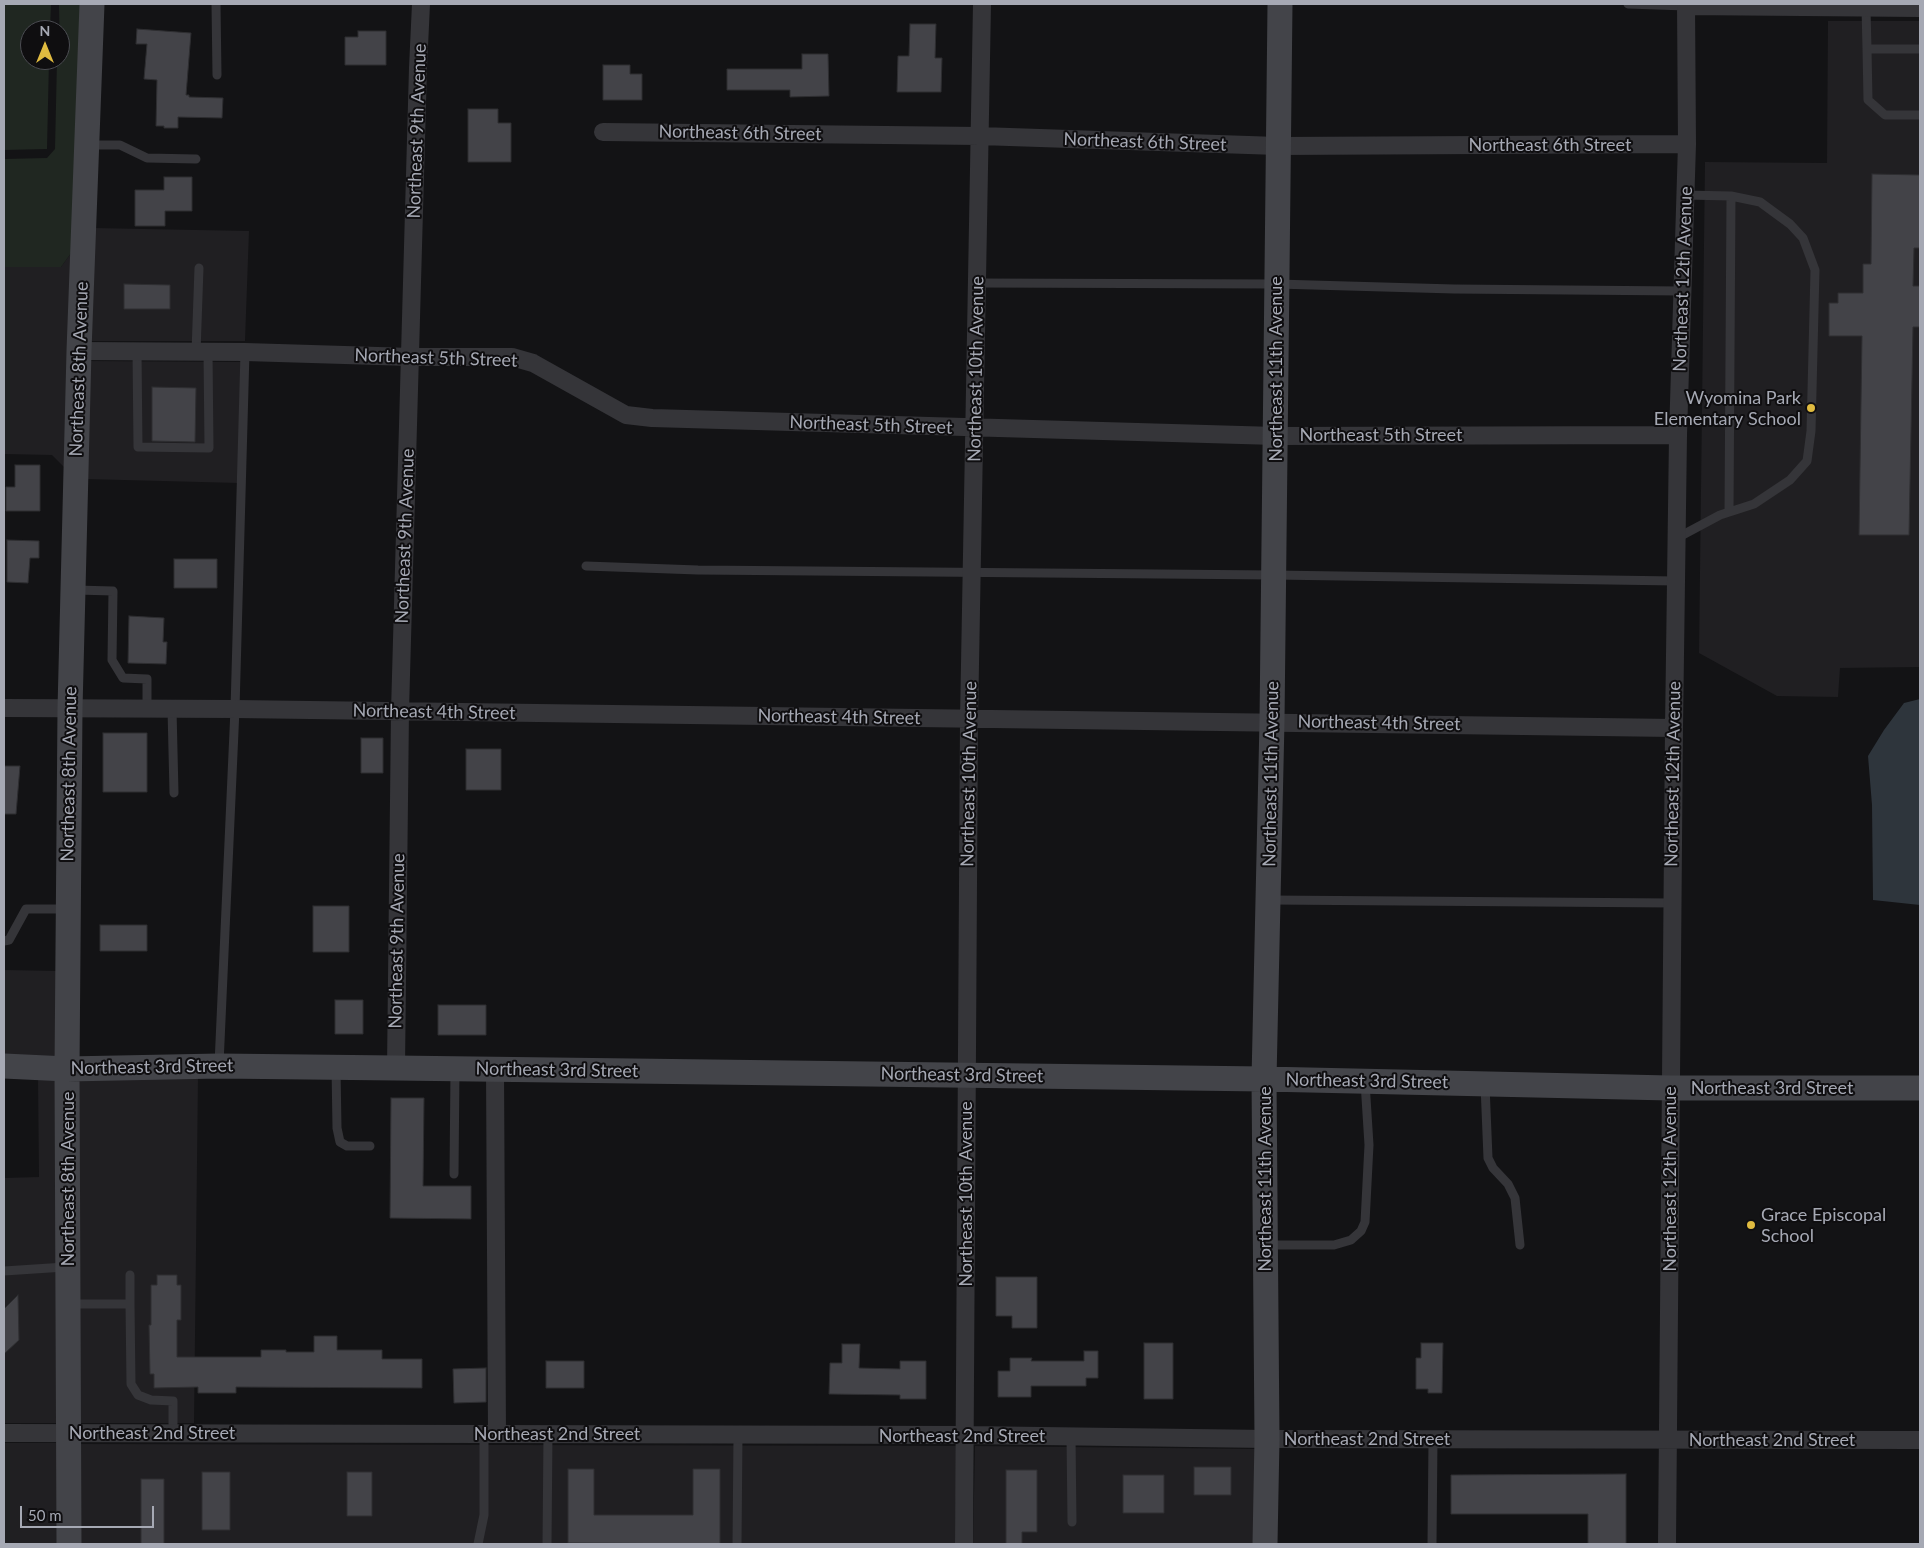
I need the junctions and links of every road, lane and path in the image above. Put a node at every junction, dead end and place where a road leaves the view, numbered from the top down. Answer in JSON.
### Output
{"nodes":[{"id":1,"x":92,"y":4,"type":"edge"},
{"id":2,"x":216,"y":4,"type":"edge"},
{"id":3,"x":421,"y":4,"type":"edge"},
{"id":4,"x":982,"y":4,"type":"edge"},
{"id":5,"x":1280,"y":4,"type":"edge"},
{"id":6,"x":1628,"y":4,"type":"edge"},
{"id":7,"x":1686,"y":5,"type":"edge"},
{"id":8,"x":1866,"y":8,"type":"junction"},
{"id":9,"x":1920,"y":8,"type":"edge"},
{"id":10,"x":1866,"y":49,"type":"junction"},
{"id":11,"x":1920,"y":49,"type":"edge"},
{"id":12,"x":216,"y":75,"type":"dead end"},
{"id":13,"x":1920,"y":115,"type":"edge"},
{"id":14,"x":603,"y":132,"type":"dead end"},
{"id":15,"x":980,"y":136,"type":"junction"},
{"id":16,"x":1687,"y":144,"type":"junction"},
{"id":17,"x":87,"y":145,"type":"junction"},
{"id":18,"x":1278,"y":146,"type":"junction"},
{"id":19,"x":196,"y":159,"type":"dead end"},
{"id":20,"x":1685,"y":195,"type":"junction"},
{"id":21,"x":1731,"y":196,"type":"junction"},
{"id":22,"x":199,"y":268,"type":"dead end"},
{"id":23,"x":977,"y":283,"type":"junction"},
{"id":24,"x":1277,"y":284,"type":"junction"},
{"id":25,"x":1682,"y":290,"type":"junction"},
{"id":26,"x":79,"y":351,"type":"junction"},
{"id":27,"x":137,"y":352,"type":"junction"},
{"id":28,"x":202,"y":352,"type":"junction"},
{"id":29,"x":245,"y":352,"type":"junction"},
{"id":30,"x":411,"y":357,"type":"junction"},
{"id":31,"x":975,"y":428,"type":"junction"},
{"id":32,"x":1678,"y":435,"type":"junction"},
{"id":33,"x":1276,"y":436,"type":"junction"},
{"id":34,"x":1729,"y":512,"type":"junction"},
{"id":35,"x":1677,"y":538,"type":"junction"},
{"id":36,"x":586,"y":566,"type":"dead end"},
{"id":37,"x":972,"y":573,"type":"junction"},
{"id":38,"x":1274,"y":575,"type":"junction"},
{"id":39,"x":1676,"y":581,"type":"junction"},
{"id":40,"x":73,"y":590,"type":"junction"},
{"id":41,"x":4,"y":708,"type":"edge"},
{"id":42,"x":70,"y":709,"type":"junction"},
{"id":43,"x":147,"y":709,"type":"junction"},
{"id":44,"x":172,"y":709,"type":"junction"},
{"id":45,"x":236,"y":709,"type":"junction"},
{"id":46,"x":400,"y":711,"type":"junction"},
{"id":47,"x":969,"y":719,"type":"junction"},
{"id":48,"x":1272,"y":721,"type":"junction"},
{"id":49,"x":1674,"y":728,"type":"junction"},
{"id":50,"x":174,"y":793,"type":"dead end"},
{"id":51,"x":1268,"y":900,"type":"junction"},
{"id":52,"x":1672,"y":903,"type":"junction"},
{"id":53,"x":68,"y":909,"type":"junction"},
{"id":54,"x":4,"y":940,"type":"edge"},
{"id":55,"x":4,"y":1066,"type":"edge"},
{"id":56,"x":219,"y":1066,"type":"junction"},
{"id":57,"x":336,"y":1067,"type":"junction"},
{"id":58,"x":67,"y":1068,"type":"junction"},
{"id":59,"x":396,"y":1068,"type":"junction"},
{"id":60,"x":456,"y":1069,"type":"junction"},
{"id":61,"x":496,"y":1070,"type":"junction"},
{"id":62,"x":966,"y":1075,"type":"junction"},
{"id":63,"x":1264,"y":1079,"type":"junction"},
{"id":64,"x":1365,"y":1081,"type":"junction"},
{"id":65,"x":1485,"y":1084,"type":"junction"},
{"id":66,"x":1670,"y":1088,"type":"junction"},
{"id":67,"x":1920,"y":1088,"type":"edge"},
{"id":68,"x":370,"y":1146,"type":"dead end"},
{"id":69,"x":454,"y":1174,"type":"dead end"},
{"id":70,"x":1266,"y":1245,"type":"junction"},
{"id":71,"x":1520,"y":1245,"type":"dead end"},
{"id":72,"x":68,"y":1266,"type":"junction"},
{"id":73,"x":4,"y":1271,"type":"edge"},
{"id":74,"x":130,"y":1275,"type":"dead end"},
{"id":75,"x":68,"y":1304,"type":"junction"},
{"id":76,"x":130,"y":1304,"type":"junction"},
{"id":77,"x":4,"y":1433,"type":"edge"},
{"id":78,"x":69,"y":1433,"type":"junction"},
{"id":79,"x":173,"y":1433,"type":"junction"},
{"id":80,"x":491,"y":1434,"type":"junction"},
{"id":81,"x":548,"y":1434,"type":"junction"},
{"id":82,"x":738,"y":1435,"type":"junction"},
{"id":83,"x":966,"y":1435,"type":"junction"},
{"id":84,"x":1071,"y":1436,"type":"junction"},
{"id":85,"x":1267,"y":1439,"type":"junction"},
{"id":86,"x":1433,"y":1439,"type":"junction"},
{"id":87,"x":1668,"y":1439,"type":"junction"},
{"id":88,"x":1920,"y":1440,"type":"edge"},
{"id":89,"x":1072,"y":1522,"type":"dead end"},
{"id":90,"x":69,"y":1544,"type":"edge"},
{"id":91,"x":478,"y":1544,"type":"edge"},
{"id":92,"x":547,"y":1544,"type":"edge"},
{"id":93,"x":737,"y":1544,"type":"edge"},
{"id":94,"x":964,"y":1544,"type":"edge"},
{"id":95,"x":1265,"y":1544,"type":"edge"},
{"id":96,"x":1432,"y":1544,"type":"edge"},
{"id":97,"x":1667,"y":1544,"type":"edge"}],
"edges":[{"from":1,"to":17,"type":"street","name":"Northeast 8th Avenue"},
{"from":2,"to":12,"type":"lane"},
{"from":3,"to":30,"type":"street","name":"Northeast 9th Avenue"},
{"from":4,"to":15,"type":"street","name":"Northeast 10th Avenue"},
{"from":5,"to":18,"type":"street","name":"Northeast 11th Avenue"},
{"from":6,"to":7,"type":"lane"},
{"from":7,"to":8,"type":"street"},
{"from":7,"to":16,"type":"street","name":"Northeast 12th Avenue"},
{"from":8,"to":9,"type":"street"},
{"from":8,"to":10,"type":"lane"},
{"from":10,"to":11,"type":"lane"},
{"from":10,"to":13,"type":"lane"},
{"from":14,"to":15,"type":"street","name":"Northeast 6th Street"},
{"from":15,"to":18,"type":"street","name":"Northeast 6th Street"},
{"from":15,"to":23,"type":"street","name":"Northeast 10th Avenue"},
{"from":16,"to":18,"type":"street","name":"Northeast 6th Street"},
{"from":16,"to":20,"type":"street","name":"Northeast 12th Avenue"},
{"from":17,"to":19,"type":"lane"},
{"from":17,"to":26,"type":"street","name":"Northeast 8th Avenue"},
{"from":18,"to":24,"type":"street","name":"Northeast 11th Avenue"},
{"from":20,"to":21,"type":"lane"},
{"from":20,"to":25,"type":"street","name":"Northeast 12th Avenue"},
{"from":21,"to":34,"type":"lane"},
{"from":21,"to":34,"type":"lane"},
{"from":22,"to":28,"type":"lane"},
{"from":23,"to":24,"type":"lane"},
{"from":23,"to":31,"type":"street","name":"Northeast 10th Avenue"},
{"from":24,"to":25,"type":"lane"},
{"from":24,"to":33,"type":"street","name":"Northeast 11th Avenue"},
{"from":25,"to":32,"type":"street","name":"Northeast 12th Avenue"},
{"from":26,"to":27,"type":"street","name":"Northeast 5th Street"},
{"from":26,"to":40,"type":"street","name":"Northeast 8th Avenue"},
{"from":27,"to":28,"type":"street","name":"Northeast 5th Street"},
{"from":27,"to":28,"type":"lane"},
{"from":28,"to":29,"type":"street","name":"Northeast 5th Street"},
{"from":29,"to":30,"type":"street","name":"Northeast 5th Street"},
{"from":29,"to":45,"type":"lane"},
{"from":30,"to":31,"type":"street","name":"Northeast 5th Street"},
{"from":30,"to":46,"type":"street","name":"Northeast 9th Avenue"},
{"from":31,"to":33,"type":"street","name":"Northeast 5th Street"},
{"from":31,"to":37,"type":"street","name":"Northeast 10th Avenue"},
{"from":32,"to":33,"type":"street","name":"Northeast 5th Street"},
{"from":32,"to":35,"type":"street","name":"Northeast 12th Avenue"},
{"from":33,"to":38,"type":"street","name":"Northeast 11th Avenue"},
{"from":34,"to":35,"type":"lane"},
{"from":35,"to":39,"type":"street","name":"Northeast 12th Avenue"},
{"from":36,"to":37,"type":"lane"},
{"from":37,"to":38,"type":"lane"},
{"from":37,"to":47,"type":"street","name":"Northeast 10th Avenue"},
{"from":38,"to":39,"type":"lane"},
{"from":38,"to":48,"type":"street","name":"Northeast 11th Avenue"},
{"from":39,"to":49,"type":"street","name":"Northeast 12th Avenue"},
{"from":40,"to":42,"type":"street","name":"Northeast 8th Avenue"},
{"from":40,"to":43,"type":"lane"},
{"from":41,"to":42,"type":"street","name":"Northeast 4th Street"},
{"from":42,"to":43,"type":"street","name":"Northeast 4th Street"},
{"from":42,"to":53,"type":"street","name":"Northeast 8th Avenue"},
{"from":43,"to":44,"type":"street","name":"Northeast 4th Street"},
{"from":44,"to":45,"type":"street","name":"Northeast 4th Street"},
{"from":44,"to":50,"type":"lane"},
{"from":45,"to":46,"type":"street","name":"Northeast 4th Street"},
{"from":45,"to":56,"type":"lane"},
{"from":46,"to":47,"type":"street","name":"Northeast 4th Street"},
{"from":46,"to":59,"type":"street","name":"Northeast 9th Avenue"},
{"from":47,"to":48,"type":"street","name":"Northeast 4th Street"},
{"from":47,"to":62,"type":"street","name":"Northeast 10th Avenue"},
{"from":48,"to":49,"type":"street","name":"Northeast 4th Street"},
{"from":48,"to":51,"type":"street","name":"Northeast 11th Avenue"},
{"from":49,"to":52,"type":"street","name":"Northeast 12th Avenue"},
{"from":51,"to":52,"type":"lane"},
{"from":51,"to":63,"type":"street","name":"Northeast 11th Avenue"},
{"from":52,"to":66,"type":"street","name":"Northeast 12th Avenue"},
{"from":53,"to":54,"type":"lane"},
{"from":53,"to":58,"type":"street","name":"Northeast 8th Avenue"},
{"from":55,"to":58,"type":"street","name":"Northeast 3rd Street"},
{"from":56,"to":57,"type":"street","name":"Northeast 3rd Street"},
{"from":56,"to":58,"type":"street","name":"Northeast 3rd Street"},
{"from":57,"to":59,"type":"street","name":"Northeast 3rd Street"},
{"from":57,"to":68,"type":"lane"},
{"from":58,"to":72,"type":"street","name":"Northeast 8th Avenue"},
{"from":59,"to":60,"type":"street","name":"Northeast 3rd Street"},
{"from":60,"to":61,"type":"street","name":"Northeast 3rd Street"},
{"from":60,"to":69,"type":"lane"},
{"from":61,"to":62,"type":"street","name":"Northeast 3rd Street"},
{"from":61,"to":80,"type":"street"},
{"from":62,"to":63,"type":"street","name":"Northeast 3rd Street"},
{"from":62,"to":83,"type":"street","name":"Northeast 10th Avenue"},
{"from":63,"to":64,"type":"street","name":"Northeast 3rd Street"},
{"from":63,"to":70,"type":"street","name":"Northeast 11th Avenue"},
{"from":64,"to":65,"type":"street","name":"Northeast 3rd Street"},
{"from":64,"to":70,"type":"lane"},
{"from":65,"to":66,"type":"street","name":"Northeast 3rd Street"},
{"from":65,"to":71,"type":"lane"},
{"from":66,"to":67,"type":"street","name":"Northeast 3rd Street"},
{"from":66,"to":87,"type":"street","name":"Northeast 12th Avenue"},
{"from":70,"to":85,"type":"street","name":"Northeast 11th Avenue"},
{"from":72,"to":73,"type":"lane"},
{"from":72,"to":75,"type":"street","name":"Northeast 8th Avenue"},
{"from":74,"to":76,"type":"lane"},
{"from":75,"to":76,"type":"lane"},
{"from":75,"to":78,"type":"street","name":"Northeast 8th Avenue"},
{"from":76,"to":79,"type":"lane"},
{"from":77,"to":78,"type":"street","name":"Northeast 2nd Street"},
{"from":78,"to":79,"type":"street","name":"Northeast 2nd Street"},
{"from":78,"to":90,"type":"street","name":"Northeast 8th Avenue"},
{"from":79,"to":80,"type":"street","name":"Northeast 2nd Street"},
{"from":80,"to":81,"type":"street","name":"Northeast 2nd Street"},
{"from":80,"to":91,"type":"lane"},
{"from":81,"to":82,"type":"street","name":"Northeast 2nd Street"},
{"from":81,"to":92,"type":"lane"},
{"from":82,"to":83,"type":"street","name":"Northeast 2nd Street"},
{"from":82,"to":93,"type":"lane"},
{"from":83,"to":84,"type":"street","name":"Northeast 2nd Street"},
{"from":83,"to":94,"type":"street","name":"Northeast 10th Avenue"},
{"from":84,"to":85,"type":"street","name":"Northeast 2nd Street"},
{"from":84,"to":89,"type":"lane"},
{"from":85,"to":86,"type":"street","name":"Northeast 2nd Street"},
{"from":85,"to":95,"type":"street","name":"Northeast 11th Avenue"},
{"from":86,"to":87,"type":"street","name":"Northeast 2nd Street"},
{"from":86,"to":96,"type":"lane"},
{"from":87,"to":88,"type":"street","name":"Northeast 2nd Street"},
{"from":87,"to":97,"type":"street","name":"Northeast 12th Avenue"}]}
